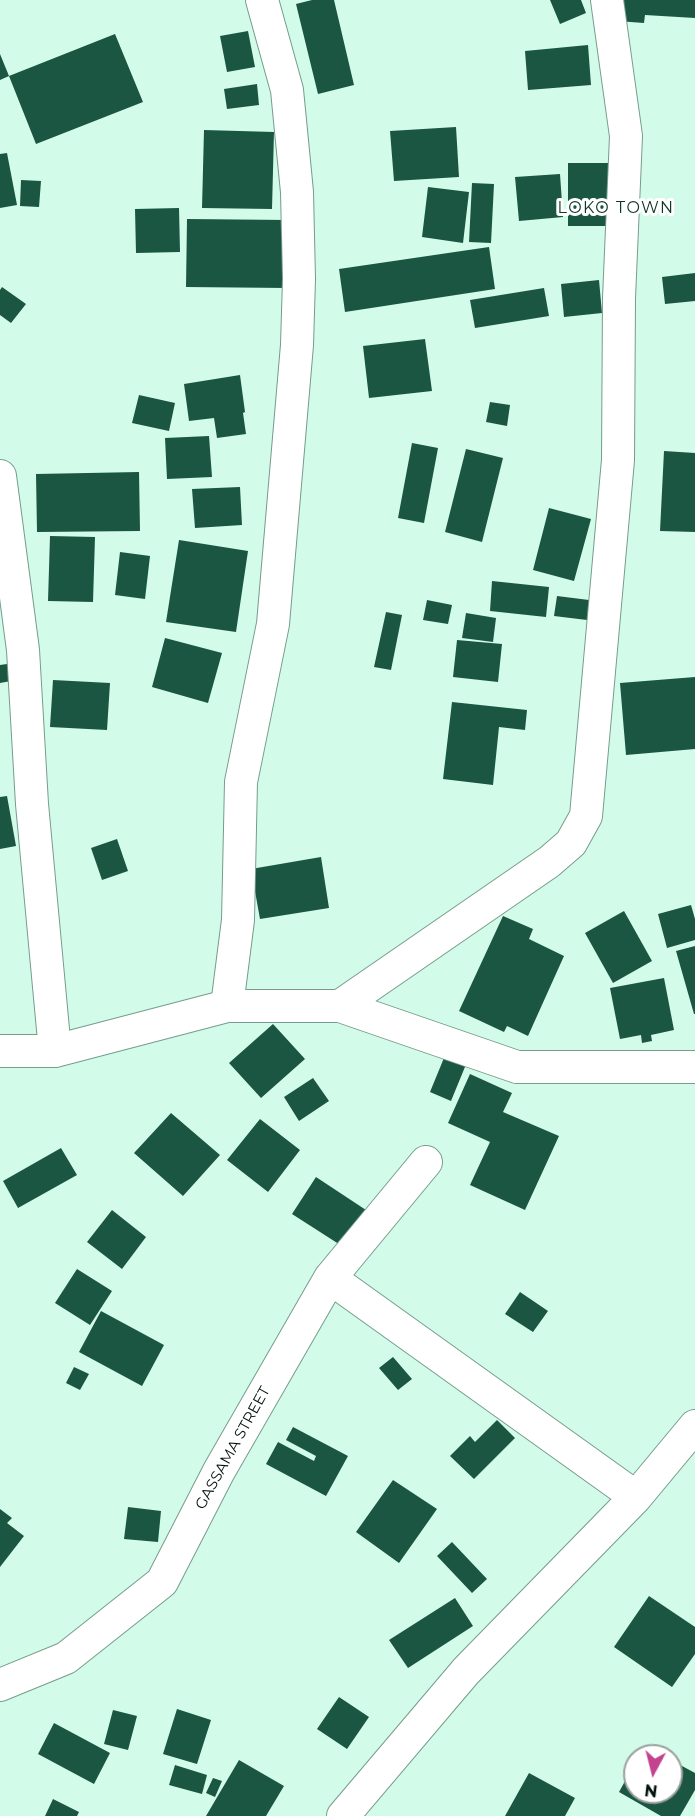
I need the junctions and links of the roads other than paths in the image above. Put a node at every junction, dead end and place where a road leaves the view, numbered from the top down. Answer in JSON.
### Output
{"nodes":[{"id":1,"x":262,"y":0,"type":"edge"},
{"id":2,"x":607,"y":0,"type":"edge"},
{"id":3,"x":0,"y":476,"type":"edge"},
{"id":4,"x":227,"y":1006,"type":"junction"},
{"id":5,"x":340,"y":1006,"type":"junction"},
{"id":6,"x":0,"y":1051,"type":"edge"},
{"id":7,"x":55,"y":1051,"type":"junction"},
{"id":8,"x":695,"y":1067,"type":"edge"},
{"id":9,"x":426,"y":1162,"type":"dead end"},
{"id":10,"x":330,"y":1278,"type":"junction"},
{"id":11,"x":695,"y":1426,"type":"edge"},
{"id":12,"x":636,"y":1497,"type":"junction"},
{"id":13,"x":0,"y":1685,"type":"edge"},
{"id":14,"x":343,"y":1816,"type":"edge"}],
"edges":[{"from":1,"to":4,"type":"street"},
{"from":2,"to":5,"type":"street"},
{"from":3,"to":7,"type":"street"},
{"from":4,"to":5,"type":"street"},
{"from":4,"to":7,"type":"street"},
{"from":5,"to":8,"type":"street"},
{"from":6,"to":7,"type":"street"},
{"from":9,"to":10,"type":"street","name":"GASSAMA STREET"},
{"from":10,"to":12,"type":"street"},
{"from":10,"to":13,"type":"street","name":"GASSAMA STREET"},
{"from":11,"to":12,"type":"street"},
{"from":12,"to":14,"type":"street"}]}
